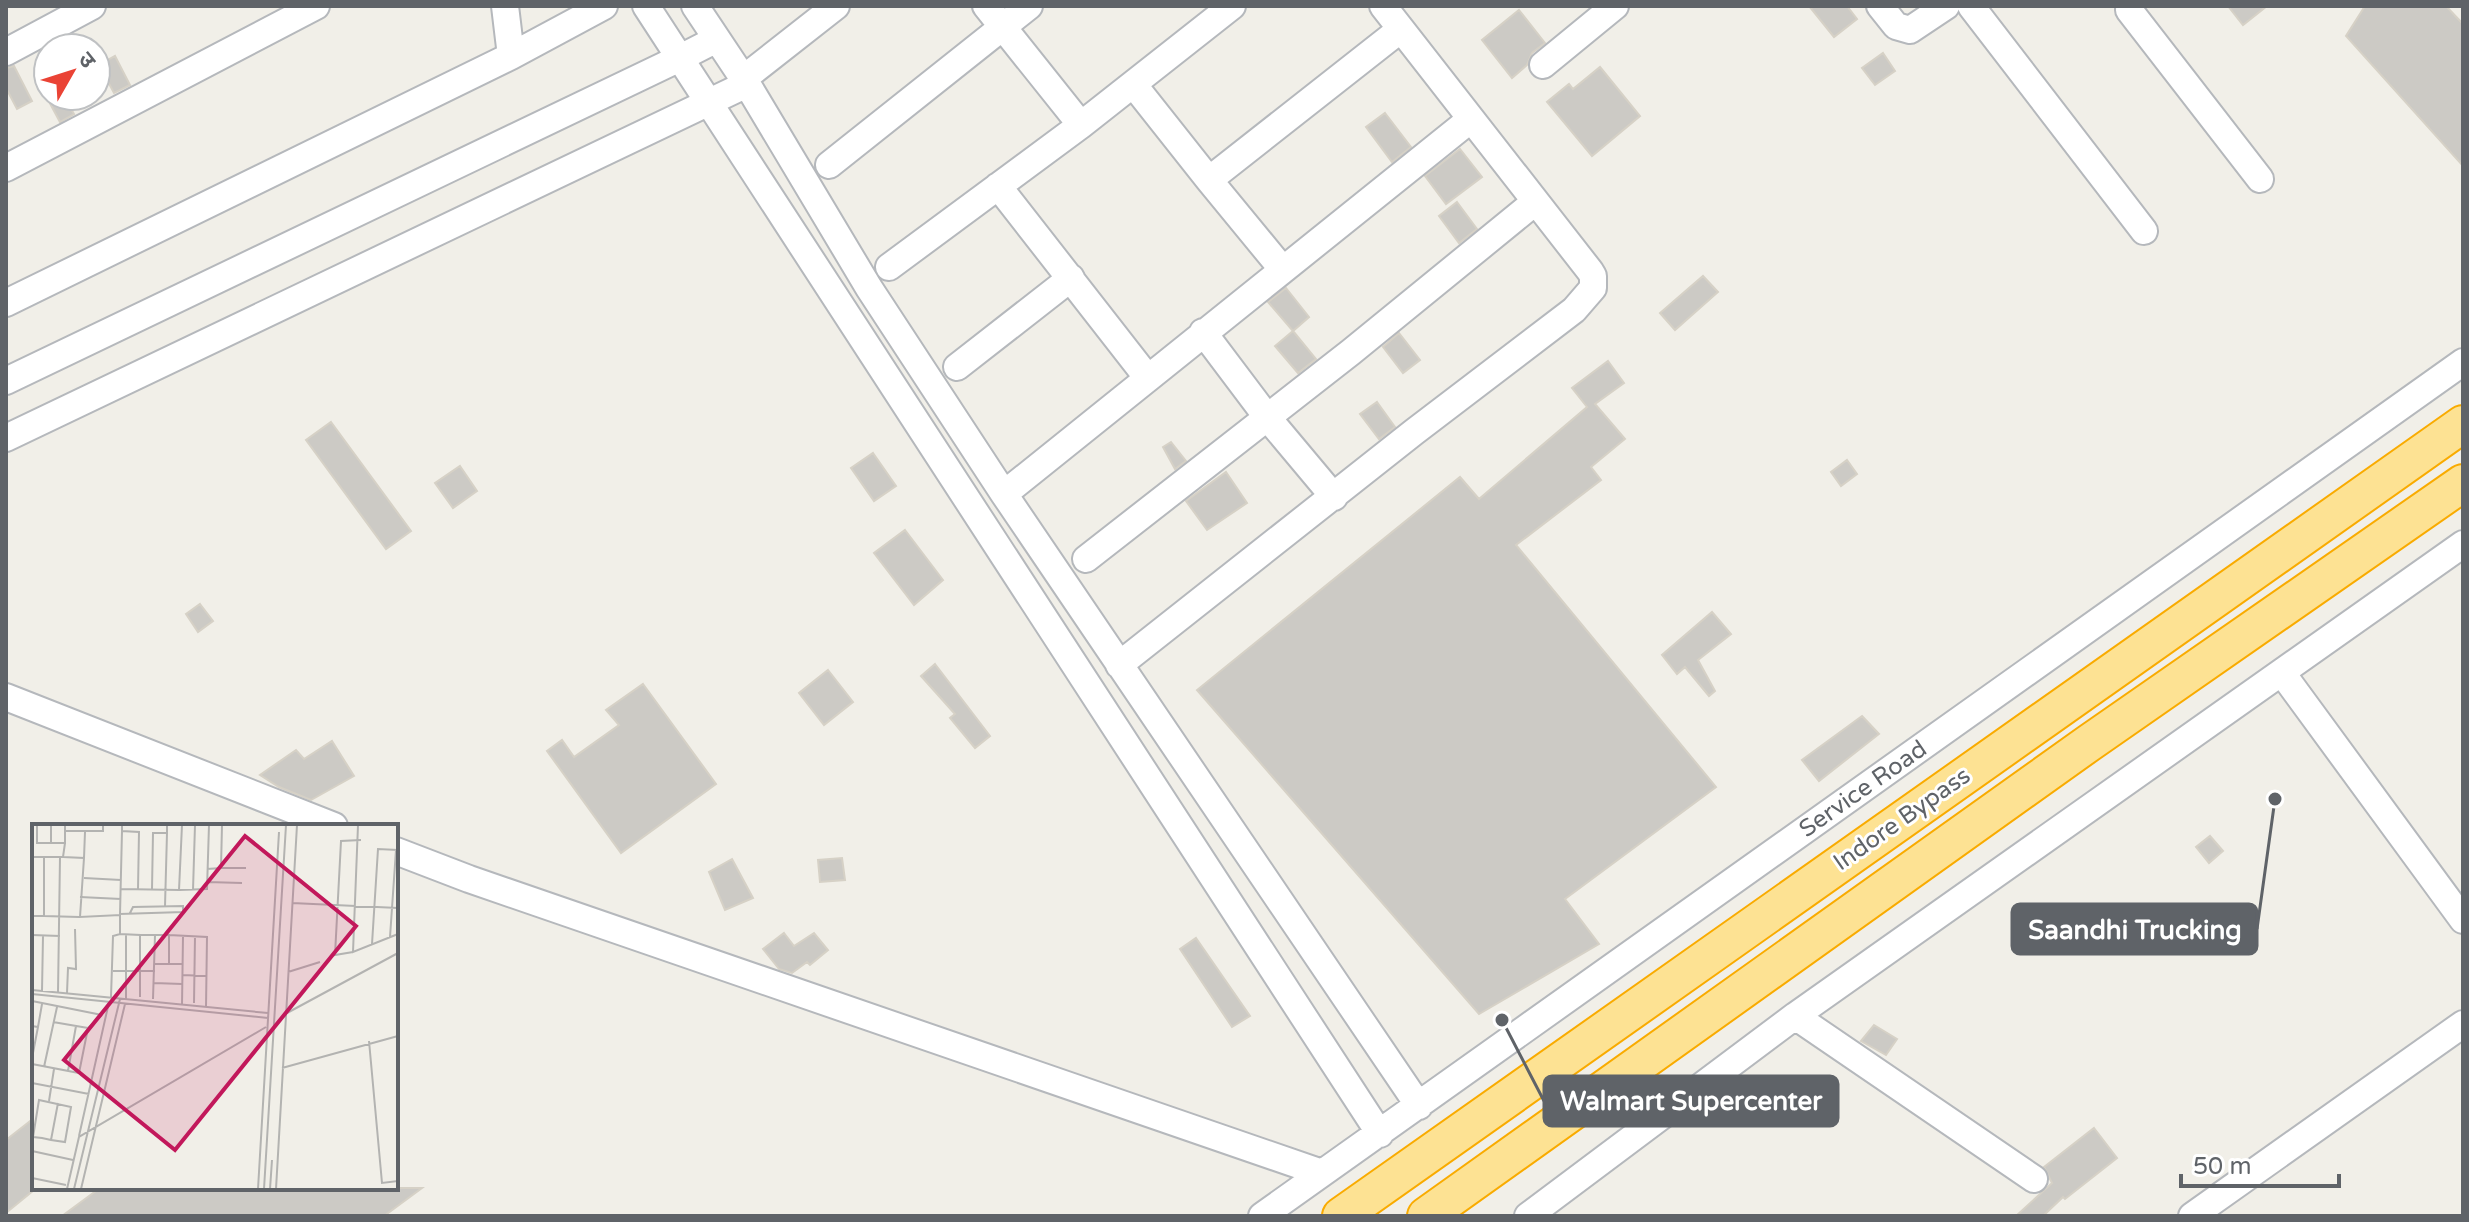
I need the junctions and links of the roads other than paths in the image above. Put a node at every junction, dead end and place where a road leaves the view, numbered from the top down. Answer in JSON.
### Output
{"nodes":[{"id":1,"x":92,"y":6,"type":"edge"},
{"id":2,"x":316,"y":6,"type":"edge"},
{"id":3,"x":604,"y":6,"type":"edge"},
{"id":4,"x":646,"y":6,"type":"edge"},
{"id":5,"x":695,"y":6,"type":"edge"},
{"id":6,"x":836,"y":6,"type":"edge"},
{"id":7,"x":986,"y":6,"type":"edge"},
{"id":8,"x":1029,"y":6,"type":"edge"},
{"id":9,"x":1232,"y":6,"type":"edge"},
{"id":10,"x":1383,"y":6,"type":"edge"},
{"id":11,"x":1615,"y":6,"type":"edge"},
{"id":12,"x":1880,"y":6,"type":"edge"},
{"id":13,"x":1946,"y":6,"type":"edge"},
{"id":14,"x":1971,"y":6,"type":"edge"},
{"id":15,"x":500,"y":7,"type":"edge"},
{"id":16,"x":2129,"y":7,"type":"edge"},
{"id":17,"x":1003,"y":27,"type":"junction"},
{"id":18,"x":1401,"y":29,"type":"junction"},
{"id":19,"x":717,"y":39,"type":"junction"},
{"id":20,"x":6,"y":52,"type":"edge"},
{"id":21,"x":511,"y":56,"type":"junction"},
{"id":22,"x":680,"y":58,"type":"junction"},
{"id":23,"x":1543,"y":65,"type":"dead end"},
{"id":24,"x":745,"y":82,"type":"junction"},
{"id":25,"x":1133,"y":84,"type":"junction"},
{"id":26,"x":710,"y":104,"type":"junction"},
{"id":27,"x":1471,"y":119,"type":"junction"},
{"id":28,"x":1081,"y":125,"type":"junction"},
{"id":29,"x":829,"y":165,"type":"dead end"},
{"id":30,"x":6,"y":168,"type":"edge"},
{"id":31,"x":2260,"y":179,"type":"dead end"},
{"id":32,"x":1209,"y":180,"type":"junction"},
{"id":33,"x":998,"y":186,"type":"junction"},
{"id":34,"x":1535,"y":202,"type":"junction"},
{"id":35,"x":2144,"y":231,"type":"dead end"},
{"id":36,"x":889,"y":267,"type":"dead end"},
{"id":37,"x":1283,"y":270,"type":"junction"},
{"id":38,"x":1071,"y":278,"type":"junction"},
{"id":39,"x":6,"y":303,"type":"edge"},
{"id":40,"x":1203,"y":332,"type":"junction"},
{"id":41,"x":2463,"y":362,"type":"edge"},
{"id":42,"x":957,"y":367,"type":"dead end"},
{"id":43,"x":1147,"y":377,"type":"junction"},
{"id":44,"x":6,"y":381,"type":"edge"},
{"id":45,"x":1267,"y":417,"type":"junction"},
{"id":46,"x":2463,"y":424,"type":"edge"},
{"id":47,"x":6,"y":438,"type":"edge"},
{"id":48,"x":2463,"y":483,"type":"edge"},
{"id":49,"x":1004,"y":494,"type":"junction"},
{"id":50,"x":1334,"y":497,"type":"junction"},
{"id":51,"x":2463,"y":544,"type":"edge"},
{"id":52,"x":1086,"y":559,"type":"dead end"},
{"id":53,"x":1119,"y":665,"type":"junction"},
{"id":54,"x":2282,"y":673,"type":"junction"},
{"id":55,"x":6,"y":697,"type":"edge"},
{"id":56,"x":329,"y":824,"type":"edge"},
{"id":57,"x":398,"y":852,"type":"edge"},
{"id":58,"x":2463,"y":920,"type":"edge"},
{"id":59,"x":1795,"y":1016,"type":"junction"},
{"id":60,"x":2463,"y":1024,"type":"edge"},
{"id":61,"x":1419,"y":1106,"type":"junction"},
{"id":62,"x":1380,"y":1134,"type":"junction"},
{"id":63,"x":1322,"y":1173,"type":"junction"},
{"id":64,"x":2034,"y":1179,"type":"dead end"},
{"id":65,"x":1262,"y":1216,"type":"edge"},
{"id":66,"x":1341,"y":1216,"type":"edge"},
{"id":67,"x":1426,"y":1216,"type":"edge"},
{"id":68,"x":1528,"y":1216,"type":"edge"},
{"id":69,"x":2192,"y":1216,"type":"edge"}],
"edges":[{"from":1,"to":20,"type":"street"},
{"from":2,"to":30,"type":"street"},
{"from":3,"to":21,"type":"street"},
{"from":4,"to":22,"type":"street"},
{"from":5,"to":19,"type":"street"},
{"from":6,"to":24,"type":"street"},
{"from":7,"to":17,"type":"street"},
{"from":8,"to":17,"type":"street"},
{"from":9,"to":25,"type":"street"},
{"from":10,"to":18,"type":"street"},
{"from":11,"to":23,"type":"street"},
{"from":12,"to":13,"type":"street"},
{"from":14,"to":35,"type":"street"},
{"from":15,"to":21,"type":"street"},
{"from":16,"to":31,"type":"street"},
{"from":17,"to":28,"type":"street"},
{"from":17,"to":29,"type":"street"},
{"from":18,"to":27,"type":"street"},
{"from":18,"to":32,"type":"street"},
{"from":19,"to":22,"type":"street"},
{"from":19,"to":24,"type":"street"},
{"from":21,"to":39,"type":"street"},
{"from":22,"to":26,"type":"street"},
{"from":22,"to":44,"type":"street"},
{"from":24,"to":26,"type":"street"},
{"from":24,"to":49,"type":"street"},
{"from":25,"to":28,"type":"street"},
{"from":25,"to":32,"type":"street"},
{"from":26,"to":47,"type":"street"},
{"from":26,"to":62,"type":"street"},
{"from":27,"to":34,"type":"street"},
{"from":27,"to":37,"type":"street"},
{"from":28,"to":33,"type":"street"},
{"from":32,"to":37,"type":"street"},
{"from":33,"to":36,"type":"street"},
{"from":33,"to":38,"type":"street"},
{"from":34,"to":45,"type":"street"},
{"from":34,"to":50,"type":"street"},
{"from":37,"to":40,"type":"street"},
{"from":38,"to":42,"type":"street"},
{"from":38,"to":43,"type":"street"},
{"from":40,"to":43,"type":"street"},
{"from":40,"to":45,"type":"street"},
{"from":41,"to":61,"type":"street","name":"Service Road"},
{"from":43,"to":49,"type":"street"},
{"from":45,"to":50,"type":"street"},
{"from":45,"to":52,"type":"street"},
{"from":46,"to":66,"type":"highway","name":"Indore Bypass"},
{"from":48,"to":67,"type":"highway","name":"Indore Bypass"},
{"from":49,"to":53,"type":"street"},
{"from":50,"to":53,"type":"street"},
{"from":51,"to":54,"type":"street"},
{"from":53,"to":61,"type":"street"},
{"from":54,"to":58,"type":"street"},
{"from":54,"to":59,"type":"street"},
{"from":55,"to":56,"type":"street"},
{"from":57,"to":63,"type":"street"},
{"from":59,"to":64,"type":"street"},
{"from":59,"to":68,"type":"street"},
{"from":60,"to":69,"type":"street"},
{"from":61,"to":62,"type":"street","name":"Service Road"},
{"from":62,"to":63,"type":"street","name":"Service Road"},
{"from":63,"to":65,"type":"street","name":"Service Road"}]}
